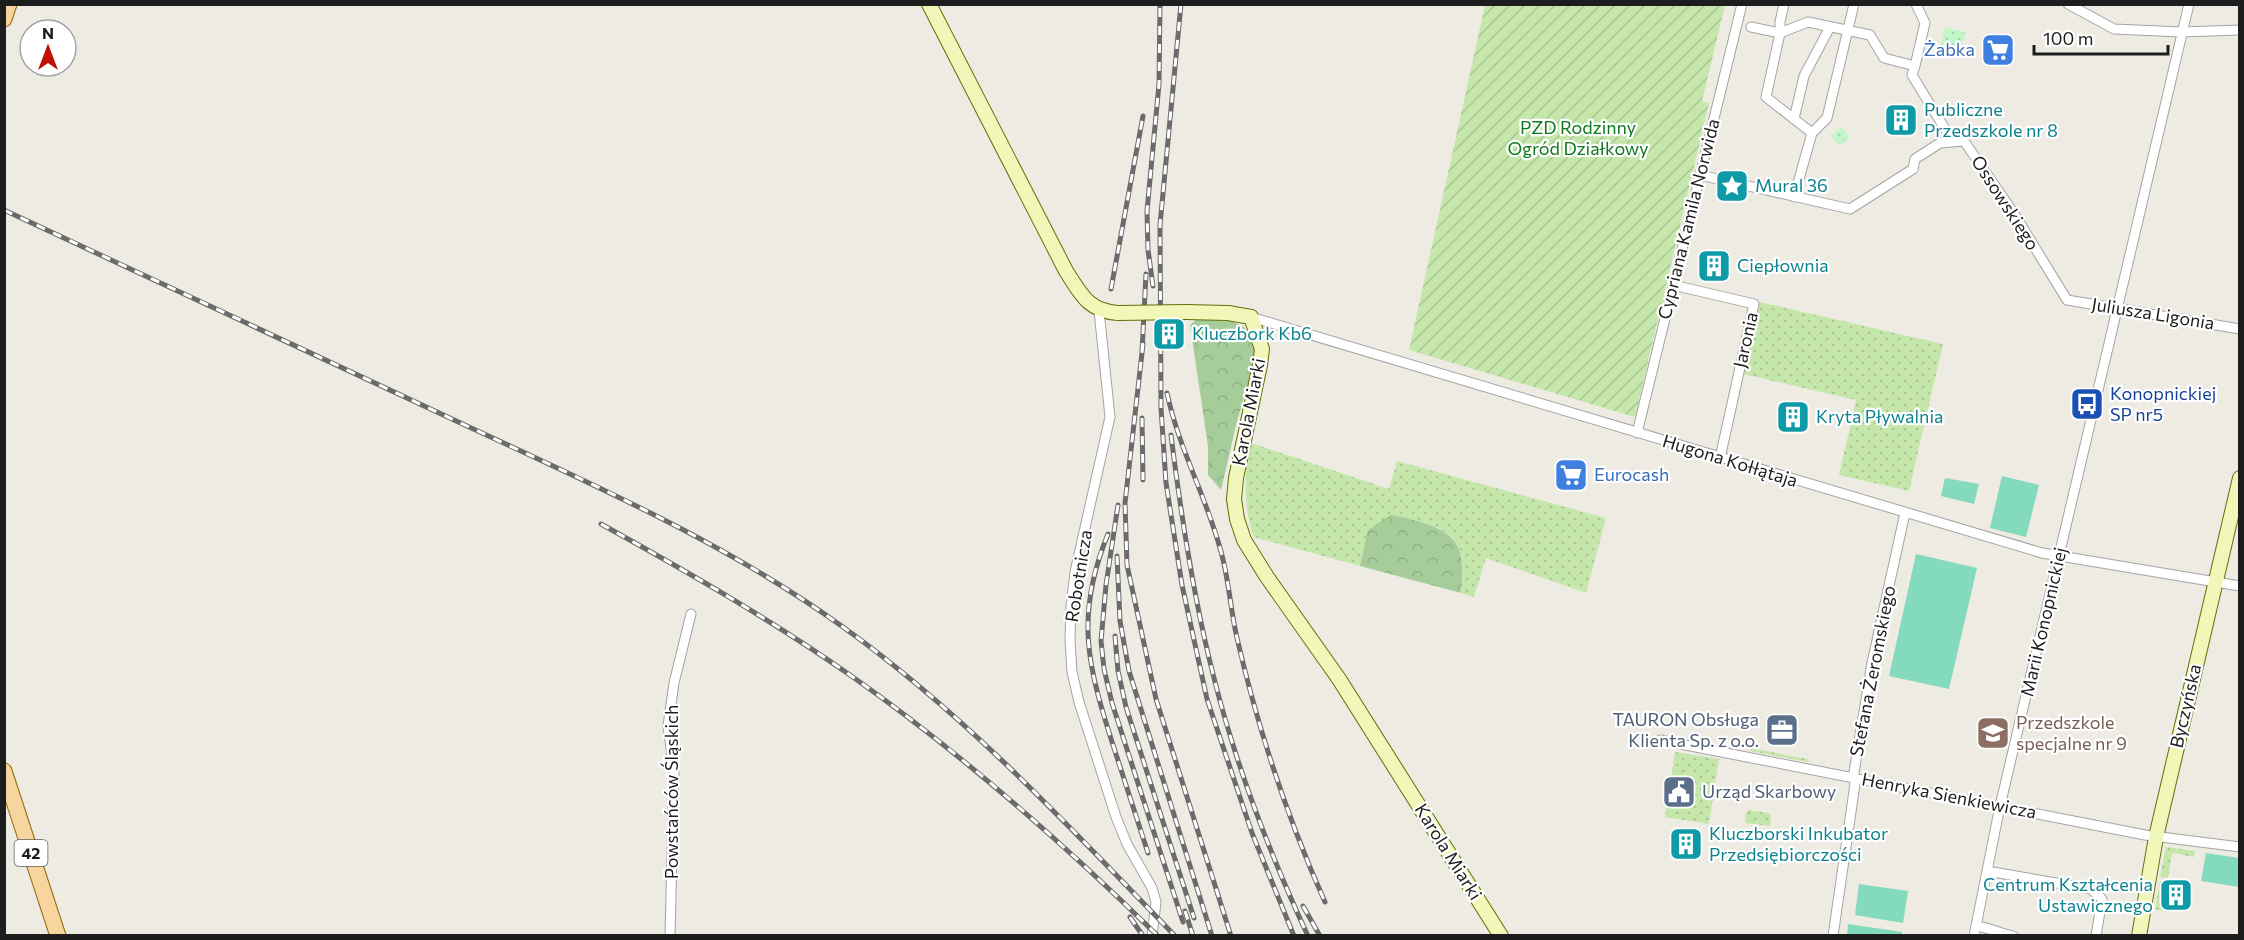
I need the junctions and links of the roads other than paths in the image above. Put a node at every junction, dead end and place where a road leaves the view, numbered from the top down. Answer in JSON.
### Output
{"nodes":[{"id":1,"x":9,"y":4,"type":"edge"},
{"id":2,"x":929,"y":4,"type":"edge"},
{"id":3,"x":1742,"y":4,"type":"edge"},
{"id":4,"x":1784,"y":4,"type":"edge"},
{"id":5,"x":1854,"y":4,"type":"edge"},
{"id":6,"x":1916,"y":4,"type":"edge"},
{"id":7,"x":2068,"y":4,"type":"edge"},
{"id":8,"x":2189,"y":4,"type":"edge"},
{"id":9,"x":4,"y":19,"type":"edge"},
{"id":10,"x":1751,"y":27,"type":"dead end"},
{"id":11,"x":1830,"y":27,"type":"junction"},
{"id":12,"x":1847,"y":30,"type":"junction"},
{"id":13,"x":2240,"y":30,"type":"edge"},
{"id":14,"x":2182,"y":32,"type":"junction"},
{"id":15,"x":1780,"y":33,"type":"junction"},
{"id":16,"x":1915,"y":66,"type":"junction"},
{"id":17,"x":1794,"y":119,"type":"junction"},
{"id":18,"x":1812,"y":133,"type":"junction"},
{"id":19,"x":1953,"y":142,"type":"junction"},
{"id":20,"x":1700,"y":175,"type":"junction"},
{"id":21,"x":1794,"y":197,"type":"junction"},
{"id":22,"x":1673,"y":285,"type":"junction"},
{"id":23,"x":2067,"y":300,"type":"joint"},
{"id":24,"x":2117,"y":309,"type":"junction"},
{"id":25,"x":1099,"y":311,"type":"junction"},
{"id":26,"x":1251,"y":317,"type":"junction"},
{"id":27,"x":2240,"y":329,"type":"edge"},
{"id":28,"x":1637,"y":433,"type":"junction"},
{"id":29,"x":1720,"y":458,"type":"junction"},
{"id":30,"x":2240,"y":478,"type":"edge"},
{"id":31,"x":1905,"y":513,"type":"junction"},
{"id":32,"x":2059,"y":557,"type":"junction"},
{"id":33,"x":2215,"y":582,"type":"junction"},
{"id":34,"x":2240,"y":586,"type":"edge"},
{"id":35,"x":691,"y":614,"type":"dead end"},
{"id":36,"x":1660,"y":740,"type":"dead end"},
{"id":37,"x":4,"y":771,"type":"edge"},
{"id":38,"x":1855,"y":778,"type":"junction"},
{"id":39,"x":2000,"y":806,"type":"junction"},
{"id":40,"x":2156,"y":837,"type":"junction"},
{"id":41,"x":2240,"y":847,"type":"edge"},
{"id":42,"x":1987,"y":871,"type":"junction"},
{"id":43,"x":1975,"y":931,"type":"edge"},
{"id":44,"x":58,"y":936,"type":"edge"},
{"id":45,"x":670,"y":936,"type":"edge"},
{"id":46,"x":1152,"y":936,"type":"edge"},
{"id":47,"x":1501,"y":936,"type":"edge"},
{"id":48,"x":1833,"y":936,"type":"edge"},
{"id":49,"x":2013,"y":936,"type":"edge"},
{"id":50,"x":2096,"y":936,"type":"edge"},
{"id":51,"x":2139,"y":936,"type":"edge"}],
"edges":[{"from":1,"to":9,"type":"main road"},
{"from":2,"to":25,"type":"street"},
{"from":3,"to":20,"type":"street","name":"Cypriana Kamila Norwida"},
{"from":4,"to":15,"type":"street"},
{"from":5,"to":12,"type":"street"},
{"from":6,"to":16,"type":"street"},
{"from":7,"to":14,"type":"street"},
{"from":8,"to":14,"type":"street"},
{"from":10,"to":15,"type":"street"},
{"from":11,"to":12,"type":"street"},
{"from":11,"to":15,"type":"street"},
{"from":11,"to":17,"type":"street"},
{"from":12,"to":16,"type":"street"},
{"from":12,"to":18,"type":"street"},
{"from":13,"to":14,"type":"street"},
{"from":14,"to":24,"type":"street"},
{"from":15,"to":17,"type":"street"},
{"from":16,"to":19,"type":"street"},
{"from":17,"to":18,"type":"street"},
{"from":18,"to":21,"type":"street"},
{"from":19,"to":21,"type":"street","name":"Ossowskiego"},
{"from":19,"to":23,"type":"street","name":"Ossowskiego"},
{"from":20,"to":21,"type":"street","name":"Ossowskiego"},
{"from":20,"to":22,"type":"street","name":"Cypriana Kamila Norwida"},
{"from":22,"to":28,"type":"street","name":"Cypriana Kamila Norwida"},
{"from":22,"to":29,"type":"street","name":"Jaronia"},
{"from":23,"to":24,"type":"street","name":"Juliusza Ligonia"},
{"from":24,"to":27,"type":"street","name":"Juliusza Ligonia"},
{"from":24,"to":32,"type":"street","name":"Marii Konopnickiej"},
{"from":25,"to":26,"type":"street","bridge":true},
{"from":25,"to":46,"type":"street","name":"Robotnicza"},
{"from":26,"to":28,"type":"street","name":"Hugona Kołłątaja"},
{"from":26,"to":47,"type":"street","name":"Karola Miarki"},
{"from":28,"to":29,"type":"street","name":"Hugona Kołłątaja"},
{"from":29,"to":31,"type":"street","name":"Hugona Kołłątaja"},
{"from":30,"to":33,"type":"street","name":"Byczyńska"},
{"from":31,"to":32,"type":"street","name":"Hugona Kołłątaja"},
{"from":31,"to":38,"type":"street","name":"Stefana Żeromskiego"},
{"from":32,"to":33,"type":"street","name":"Hugona Kołłątaja"},
{"from":32,"to":39,"type":"street","name":"Marii Konopnickiej"},
{"from":33,"to":34,"type":"street","name":"Hugona Kołłątaja"},
{"from":33,"to":40,"type":"street","name":"Byczyńska"},
{"from":35,"to":45,"type":"street","name":"Powstańców Śląskich"},
{"from":36,"to":38,"type":"street","name":"Henryka Sienkiewicza"},
{"from":37,"to":44,"type":"main road","number":"42"},
{"from":38,"to":39,"type":"street","name":"Henryka Sienkiewicza"},
{"from":38,"to":48,"type":"street","name":"Stefana Żeromskiego"},
{"from":39,"to":40,"type":"street","name":"Henryka Sienkiewicza"},
{"from":39,"to":42,"type":"street","name":"Marii Konopnickiej"},
{"from":40,"to":41,"type":"street","name":"Henryka Sienkiewicza"},
{"from":40,"to":51,"type":"street","name":"Byczyńska"},
{"from":42,"to":43,"type":"street","name":"Marii Konopnickiej"},
{"from":42,"to":50,"type":"street"},
{"from":43,"to":49,"type":"street"}]}
